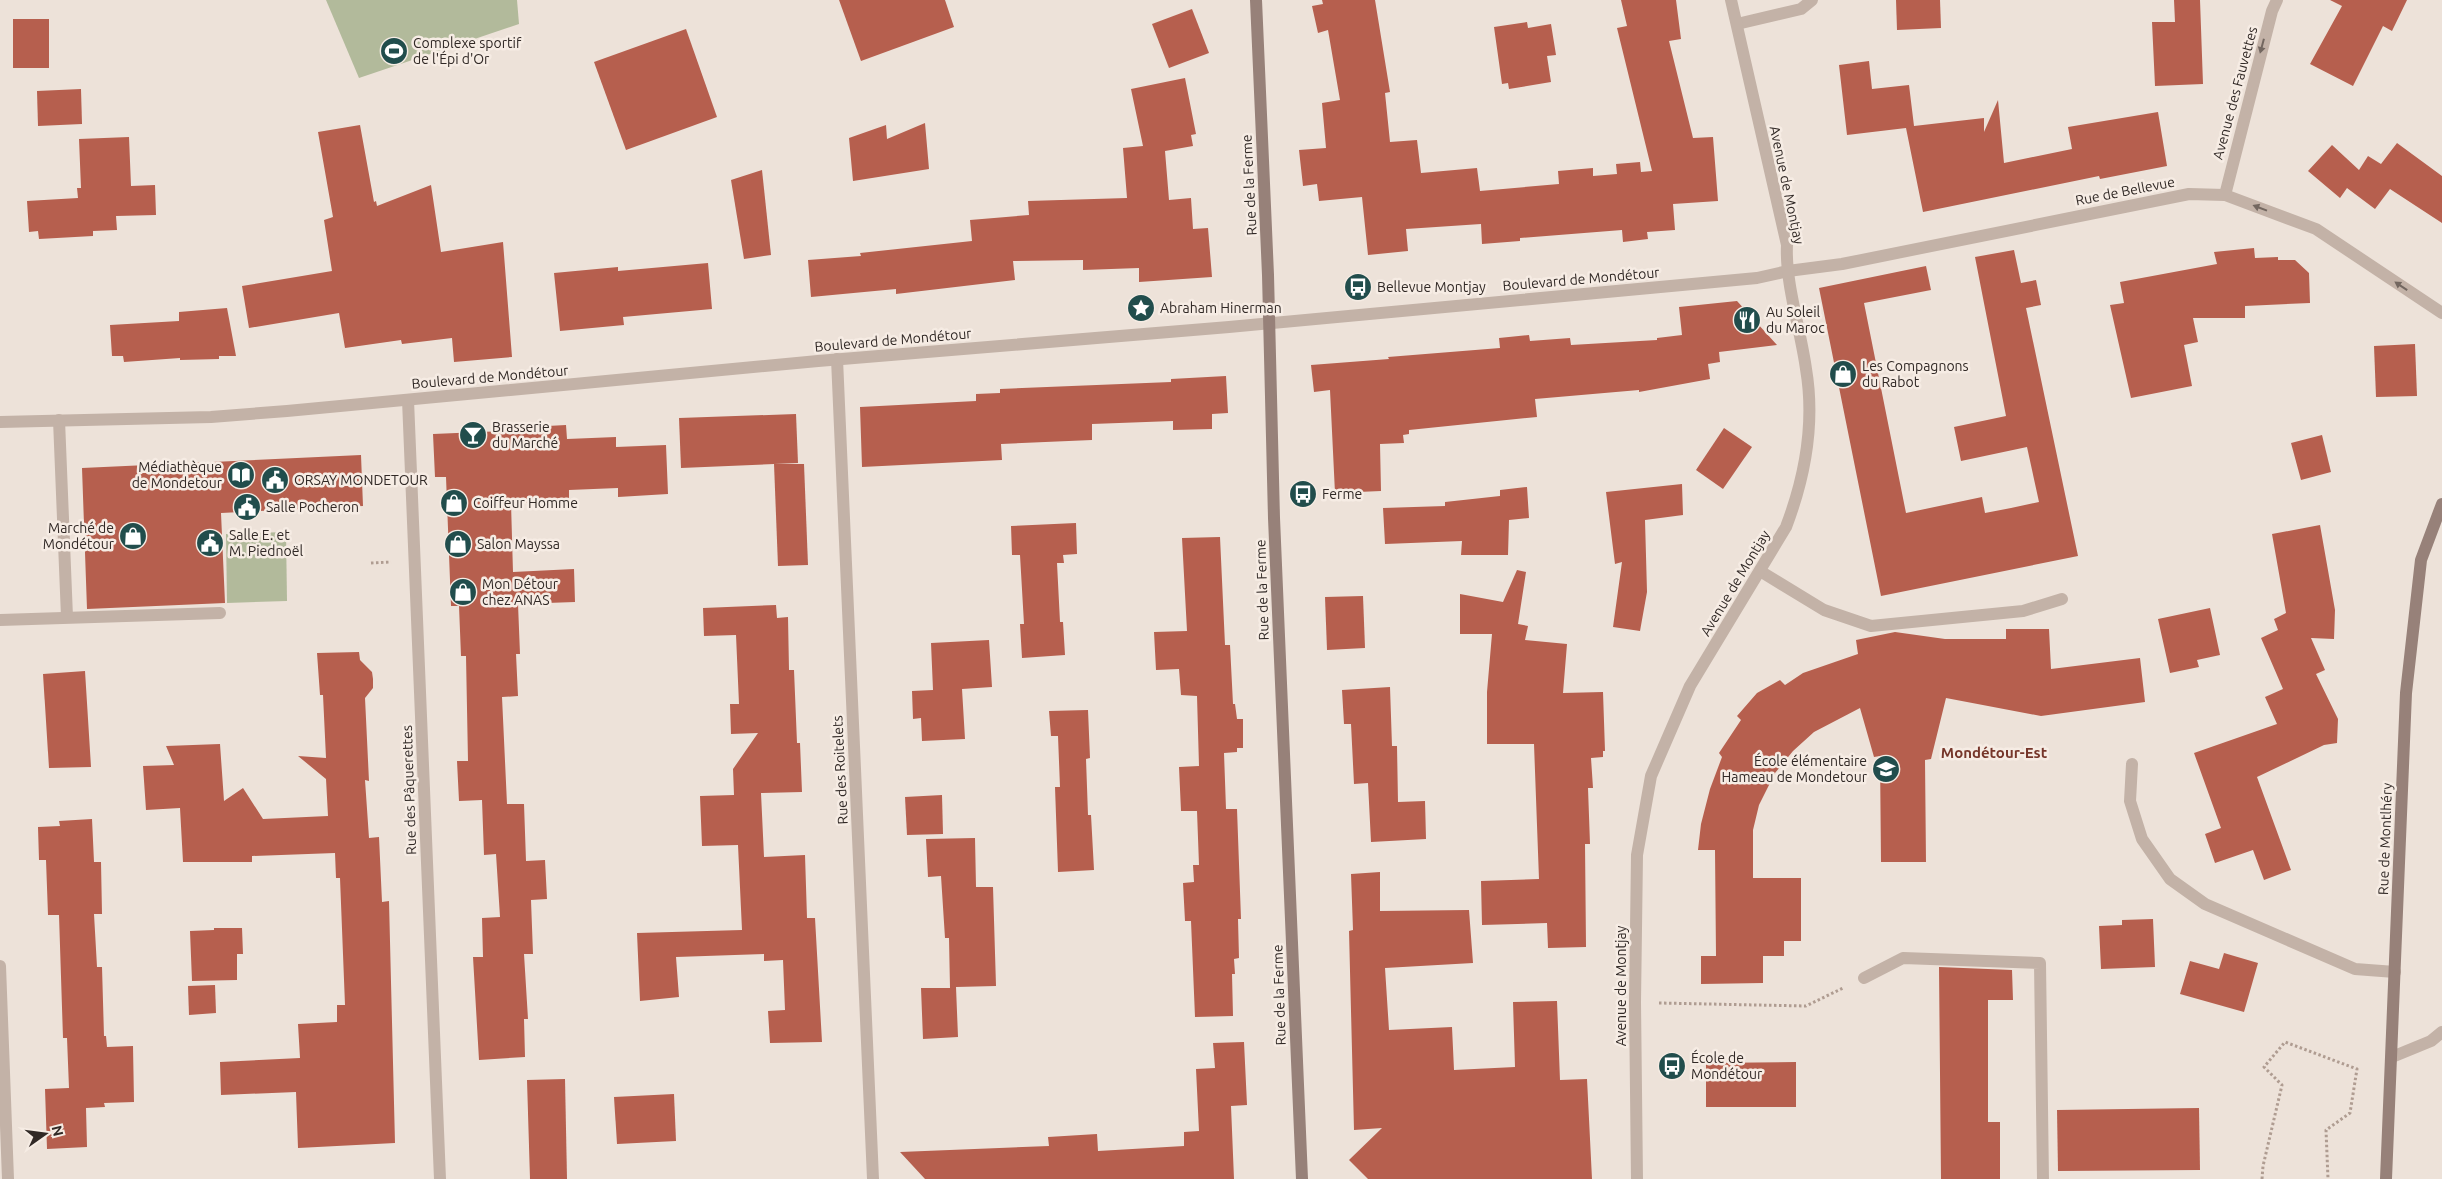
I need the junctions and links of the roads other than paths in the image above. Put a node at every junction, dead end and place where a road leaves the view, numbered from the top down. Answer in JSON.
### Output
{"nodes":[{"id":1,"x":1256,"y":0,"type":"edge"},
{"id":2,"x":1731,"y":0,"type":"edge"},
{"id":3,"x":1812,"y":0,"type":"edge"},
{"id":4,"x":2277,"y":0,"type":"edge"},
{"id":5,"x":1737,"y":24,"type":"junction"},
{"id":6,"x":2225,"y":195,"type":"junction"},
{"id":7,"x":1788,"y":271,"type":"junction"},
{"id":8,"x":2442,"y":313,"type":"edge"},
{"id":9,"x":1268,"y":324,"type":"junction"},
{"id":10,"x":837,"y":359,"type":"junction"},
{"id":11,"x":408,"y":400,"type":"junction"},
{"id":12,"x":59,"y":420,"type":"junction"},
{"id":13,"x":0,"y":422,"type":"edge"},
{"id":14,"x":2442,"y":504,"type":"edge"},
{"id":15,"x":1760,"y":571,"type":"junction"},
{"id":16,"x":2062,"y":598,"type":"dead end"},
{"id":17,"x":220,"y":613,"type":"dead end"},
{"id":18,"x":67,"y":617,"type":"junction"},
{"id":19,"x":0,"y":620,"type":"edge"},
{"id":20,"x":2132,"y":764,"type":"dead end"},
{"id":21,"x":0,"y":966,"type":"edge"},
{"id":22,"x":2396,"y":972,"type":"junction"},
{"id":23,"x":1864,"y":978,"type":"road end"},
{"id":24,"x":2442,"y":1032,"type":"edge"},
{"id":25,"x":2392,"y":1057,"type":"junction"},
{"id":26,"x":8,"y":1179,"type":"edge"},
{"id":27,"x":440,"y":1179,"type":"edge"},
{"id":28,"x":874,"y":1179,"type":"edge"},
{"id":29,"x":1302,"y":1179,"type":"edge"},
{"id":30,"x":1638,"y":1179,"type":"edge"},
{"id":31,"x":2043,"y":1179,"type":"edge"},
{"id":32,"x":2386,"y":1179,"type":"edge"}],
"edges":[{"from":1,"to":9,"type":"street","name":"Rue de la Ferme"},
{"from":2,"to":5,"type":"street","name":"Avenue de Montjay"},
{"from":3,"to":5,"type":"street"},
{"from":4,"to":6,"type":"street","name":"Avenue des Fauvettes","one_way":true},
{"from":5,"to":7,"type":"street","name":"Avenue de Montjay"},
{"from":6,"to":7,"type":"street","name":"Rue de Bellevue"},
{"from":8,"to":6,"type":"street","name":"Rue de Bellevue","one_way":true},
{"from":7,"to":9,"type":"street","name":"Boulevard de Mondétour"},
{"from":7,"to":15,"type":"street","name":"Avenue de Montjay"},
{"from":9,"to":10,"type":"street","name":"Boulevard de Mondétour"},
{"from":9,"to":29,"type":"street","name":"Rue de la Ferme"},
{"from":10,"to":11,"type":"street","name":"Boulevard de Mondétour"},
{"from":10,"to":28,"type":"street","name":"Rue des Roitelets"},
{"from":11,"to":12,"type":"street","name":"Boulevard de Mondétour"},
{"from":11,"to":27,"type":"street","name":"Rue des Pâquerettes"},
{"from":12,"to":13,"type":"street","name":"Boulevard de Mondétour"},
{"from":12,"to":18,"type":"street"},
{"from":14,"to":22,"type":"street","name":"Rue de Montlhéry"},
{"from":15,"to":16,"type":"street"},
{"from":15,"to":30,"type":"street","name":"Avenue de Montjay"},
{"from":17,"to":18,"type":"street"},
{"from":18,"to":19,"type":"street"},
{"from":20,"to":22,"type":"street"},
{"from":21,"to":26,"type":"street"},
{"from":22,"to":25,"type":"street","name":"Rue de Montlhéry"},
{"from":23,"to":31,"type":"street"},
{"from":24,"to":25,"type":"street"},
{"from":25,"to":32,"type":"street","name":"Rue de Montlhéry"}]}
